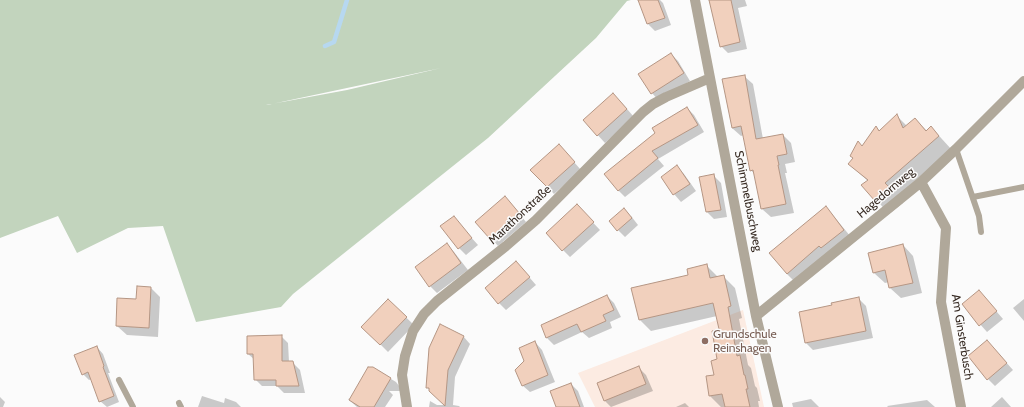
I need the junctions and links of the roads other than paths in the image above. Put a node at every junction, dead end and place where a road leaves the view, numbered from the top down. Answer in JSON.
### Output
{"nodes":[{"id":1,"x":695,"y":0,"type":"edge"},
{"id":2,"x":710,"y":78,"type":"junction"},
{"id":3,"x":1024,"y":81,"type":"edge"},
{"id":4,"x":956,"y":150,"type":"junction"},
{"id":5,"x":921,"y":182,"type":"junction"},
{"id":6,"x":1024,"y":187,"type":"edge"},
{"id":7,"x":973,"y":197,"type":"junction"},
{"id":8,"x":982,"y":232,"type":"dead end"},
{"id":9,"x":756,"y":316,"type":"junction"},
{"id":10,"x":119,"y":380,"type":"dead end"},
{"id":11,"x":133,"y":407,"type":"edge"},
{"id":12,"x":406,"y":407,"type":"edge"},
{"id":13,"x":778,"y":407,"type":"edge"},
{"id":14,"x":961,"y":407,"type":"edge"}],
"edges":[{"from":1,"to":2,"type":"street","name":"Schimmelbuschweg"},
{"from":2,"to":9,"type":"street","name":"Schimmelbuschweg"},
{"from":2,"to":12,"type":"street","name":"Marathonstraße"},
{"from":3,"to":4,"type":"street","name":"Hagedornweg"},
{"from":4,"to":5,"type":"street","name":"Hagedornweg"},
{"from":4,"to":7,"type":"lane"},
{"from":5,"to":9,"type":"street","name":"Hagedornweg"},
{"from":5,"to":14,"type":"street","name":"Am Ginsterbusch"},
{"from":6,"to":7,"type":"lane"},
{"from":7,"to":8,"type":"lane"},
{"from":9,"to":13,"type":"street","name":"Schimmelbuschweg"},
{"from":10,"to":11,"type":"lane"}]}
